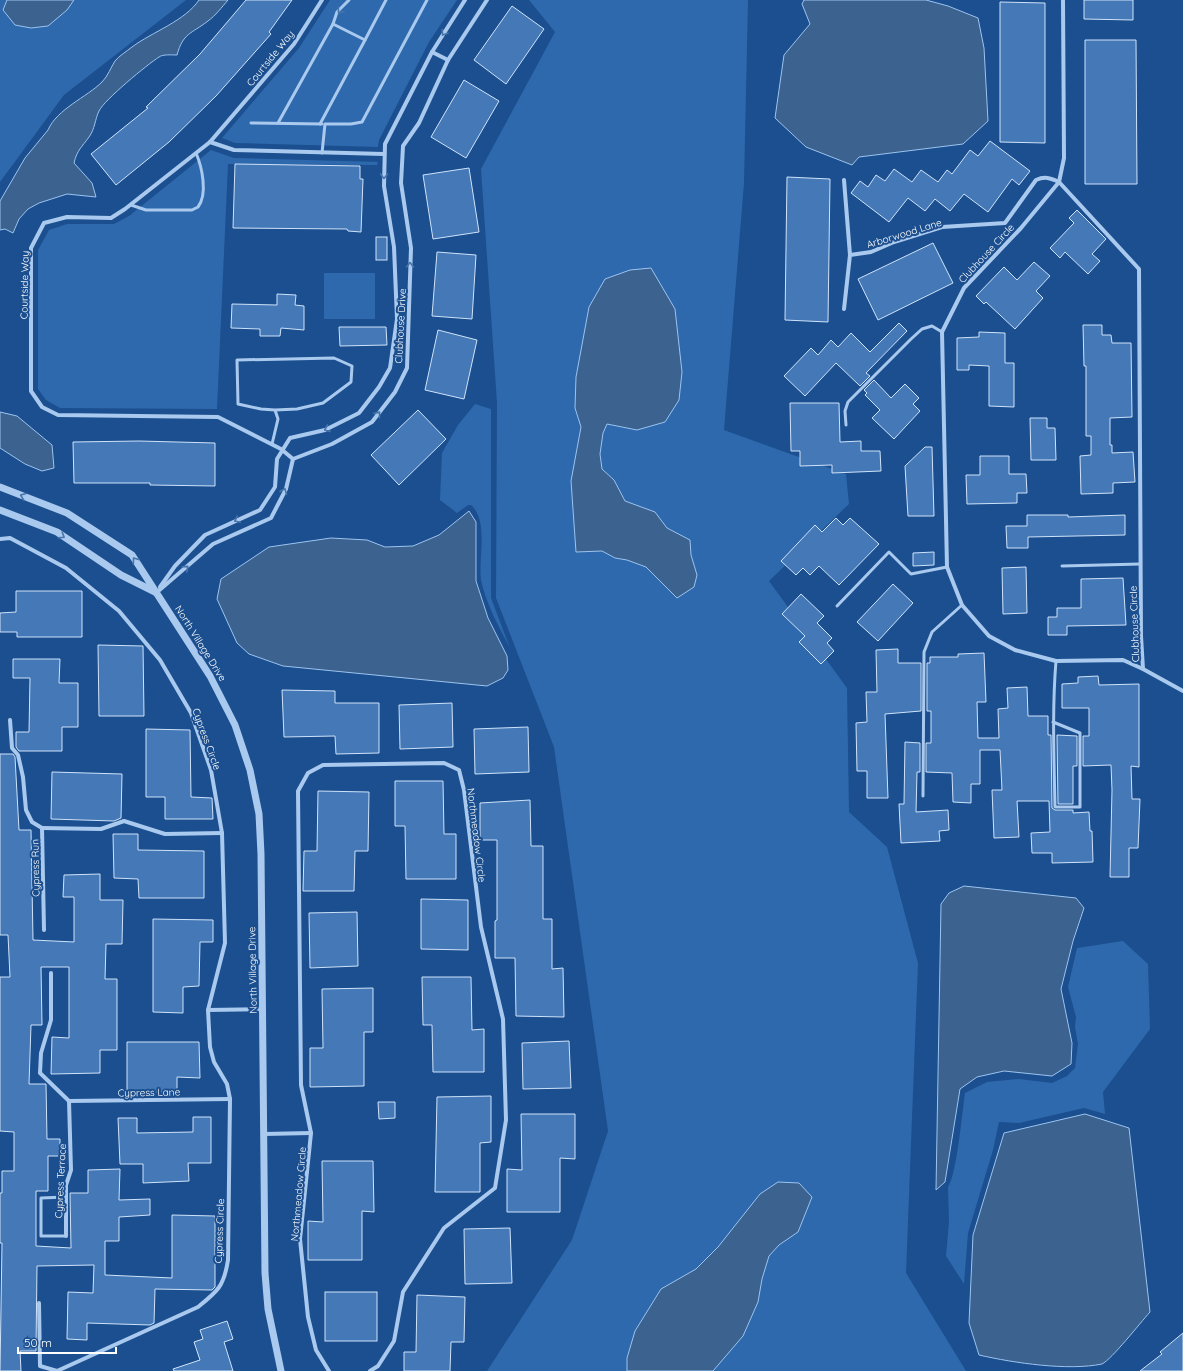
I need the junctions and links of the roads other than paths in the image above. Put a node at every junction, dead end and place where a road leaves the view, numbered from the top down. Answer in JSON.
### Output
{"nodes":[{"id":1,"x":322,"y":0,"type":"edge"},
{"id":2,"x":350,"y":0,"type":"edge"},
{"id":3,"x":386,"y":0,"type":"edge"},
{"id":4,"x":427,"y":0,"type":"edge"},
{"id":5,"x":465,"y":0,"type":"edge"},
{"id":6,"x":486,"y":0,"type":"edge"},
{"id":7,"x":1063,"y":0,"type":"edge"},
{"id":8,"x":333,"y":24,"type":"junction"},
{"id":9,"x":364,"y":40,"type":"junction"},
{"id":10,"x":432,"y":52,"type":"junction"},
{"id":11,"x":448,"y":60,"type":"junction"},
{"id":12,"x":251,"y":123,"type":"dead end"},
{"id":13,"x":278,"y":124,"type":"junction"},
{"id":14,"x":320,"y":124,"type":"junction"},
{"id":15,"x":325,"y":124,"type":"junction"},
{"id":16,"x":210,"y":142,"type":"junction"},
{"id":17,"x":196,"y":153,"type":"junction"},
{"id":18,"x":322,"y":153,"type":"junction"},
{"id":19,"x":384,"y":154,"type":"junction"},
{"id":20,"x":844,"y":180,"type":"dead end"},
{"id":21,"x":1058,"y":182,"type":"junction"},
{"id":22,"x":131,"y":205,"type":"junction"},
{"id":23,"x":850,"y":255,"type":"junction"},
{"id":24,"x":844,"y":309,"type":"dead end"},
{"id":25,"x":942,"y":332,"type":"junction"},
{"id":26,"x":275,"y":410,"type":"junction"},
{"id":27,"x":846,"y":425,"type":"dead end"},
{"id":28,"x":272,"y":444,"type":"junction"},
{"id":29,"x":282,"y":449,"type":"junction"},
{"id":30,"x":293,"y":459,"type":"junction"},
{"id":31,"x":0,"y":487,"type":"edge"},
{"id":32,"x":0,"y":510,"type":"edge"},
{"id":33,"x":0,"y":539,"type":"edge"},
{"id":34,"x":1140,"y":564,"type":"junction"},
{"id":35,"x":1062,"y":566,"type":"dead end"},
{"id":36,"x":948,"y":567,"type":"junction"},
{"id":37,"x":156,"y":592,"type":"junction"},
{"id":38,"x":962,"y":605,"type":"junction"},
{"id":39,"x":837,"y":606,"type":"dead end"},
{"id":40,"x":1056,"y":661,"type":"junction"},
{"id":41,"x":1143,"y":669,"type":"junction"},
{"id":42,"x":1183,"y":691,"type":"edge"},
{"id":43,"x":10,"y":720,"type":"dead end"},
{"id":44,"x":1053,"y":722,"type":"junction"},
{"id":45,"x":923,"y":796,"type":"dead end"},
{"id":46,"x":42,"y":828,"type":"junction"},
{"id":47,"x":222,"y":833,"type":"junction"},
{"id":48,"x":44,"y":930,"type":"dead end"},
{"id":49,"x":51,"y":973,"type":"dead end"},
{"id":50,"x":263,"y":1009,"type":"junction"},
{"id":51,"x":208,"y":1010,"type":"junction"},
{"id":52,"x":230,"y":1099,"type":"junction"},
{"id":53,"x":69,"y":1101,"type":"junction"},
{"id":54,"x":312,"y":1133,"type":"junction"},
{"id":55,"x":264,"y":1134,"type":"junction"},
{"id":56,"x":66,"y":1197,"type":"junction"},
{"id":57,"x":66,"y":1236,"type":"joint"},
{"id":58,"x":39,"y":1303,"type":"dead end"},
{"id":59,"x":281,"y":1371,"type":"edge"},
{"id":60,"x":329,"y":1371,"type":"edge"},
{"id":61,"x":370,"y":1371,"type":"edge"}],
"edges":[{"from":1,"to":16,"type":"street","name":"Courtside Way"},
{"from":2,"to":8,"type":"lane","one_way":true},
{"from":3,"to":9,"type":"lane"},
{"from":4,"to":15,"type":"lane"},
{"from":5,"to":10,"type":"street","name":"Clubhouse Drive","one_way":true},
{"from":6,"to":11,"type":"street","name":"Clubhouse Drive"},
{"from":7,"to":21,"type":"street","name":"Clubhouse Circle"},
{"from":8,"to":9,"type":"lane"},
{"from":8,"to":13,"type":"lane"},
{"from":9,"to":14,"type":"lane"},
{"from":10,"to":11,"type":"street"},
{"from":10,"to":19,"type":"street","name":"Clubhouse Drive"},
{"from":30,"to":11,"type":"street","name":"Clubhouse Drive","one_way":true},
{"from":12,"to":13,"type":"lane"},
{"from":13,"to":14,"type":"lane"},
{"from":14,"to":15,"type":"lane"},
{"from":15,"to":18,"type":"lane"},
{"from":16,"to":17,"type":"street","name":"Courtside Way"},
{"from":16,"to":18,"type":"street"},
{"from":17,"to":22,"type":"street","name":"Courtside Way"},
{"from":17,"to":22,"type":"lane"},
{"from":18,"to":19,"type":"street"},
{"from":19,"to":29,"type":"street","name":"Clubhouse Drive","one_way":true},
{"from":20,"to":23,"type":"street"},
{"from":21,"to":23,"type":"street","name":"Arborwood Lane"},
{"from":21,"to":25,"type":"street","name":"Clubhouse Circle"},
{"from":21,"to":34,"type":"street","name":"Clubhouse Circle"},
{"from":22,"to":28,"type":"street","name":"Courtside Way"},
{"from":23,"to":24,"type":"street"},
{"from":25,"to":27,"type":"lane"},
{"from":25,"to":36,"type":"street","name":"Clubhouse Circle"},
{"from":26,"to":26,"type":"lane"},
{"from":26,"to":28,"type":"lane"},
{"from":28,"to":29,"type":"street","name":"Courtside Way"},
{"from":29,"to":30,"type":"street","name":"Courtside Way"},
{"from":29,"to":37,"type":"street","one_way":true},
{"from":37,"to":30,"type":"street","one_way":true},
{"from":37,"to":31,"type":"street","name":"North Village Drive","one_way":true},
{"from":32,"to":37,"type":"street","one_way":true},
{"from":33,"to":47,"type":"street","name":"Cypress Circle"},
{"from":34,"to":35,"type":"lane"},
{"from":34,"to":41,"type":"street","name":"Clubhouse Circle"},
{"from":36,"to":38,"type":"street","name":"Clubhouse Circle"},
{"from":36,"to":39,"type":"lane"},
{"from":37,"to":50,"type":"street","name":"North Village Drive"},
{"from":38,"to":40,"type":"street","name":"Clubhouse Circle"},
{"from":38,"to":45,"type":"lane"},
{"from":40,"to":41,"type":"street","name":"Clubhouse Circle"},
{"from":40,"to":44,"type":"lane"},
{"from":41,"to":42,"type":"street"},
{"from":43,"to":46,"type":"street","name":"Cypress Run"},
{"from":44,"to":44,"type":"lane"},
{"from":46,"to":47,"type":"street"},
{"from":46,"to":48,"type":"street","name":"Cypress Run"},
{"from":47,"to":51,"type":"street","name":"Cypress Circle"},
{"from":49,"to":53,"type":"street"},
{"from":50,"to":51,"type":"street"},
{"from":50,"to":55,"type":"street","name":"North Village Drive"},
{"from":51,"to":52,"type":"street","name":"Cypress Circle"},
{"from":52,"to":53,"type":"street","name":"Cypress Lane"},
{"from":52,"to":58,"type":"street","name":"Cypress Circle"},
{"from":53,"to":56,"type":"street","name":"Cypress Terrace"},
{"from":54,"to":55,"type":"street","name":"Northmeadow Circle"},
{"from":54,"to":60,"type":"street","name":"Northmeadow Circle"},
{"from":54,"to":61,"type":"street","name":"Northmeadow Circle"},
{"from":55,"to":59,"type":"street","name":"North Village Drive"},
{"from":56,"to":57,"type":"street","name":"Cypress Terrace"},
{"from":56,"to":57,"type":"lane"}]}
